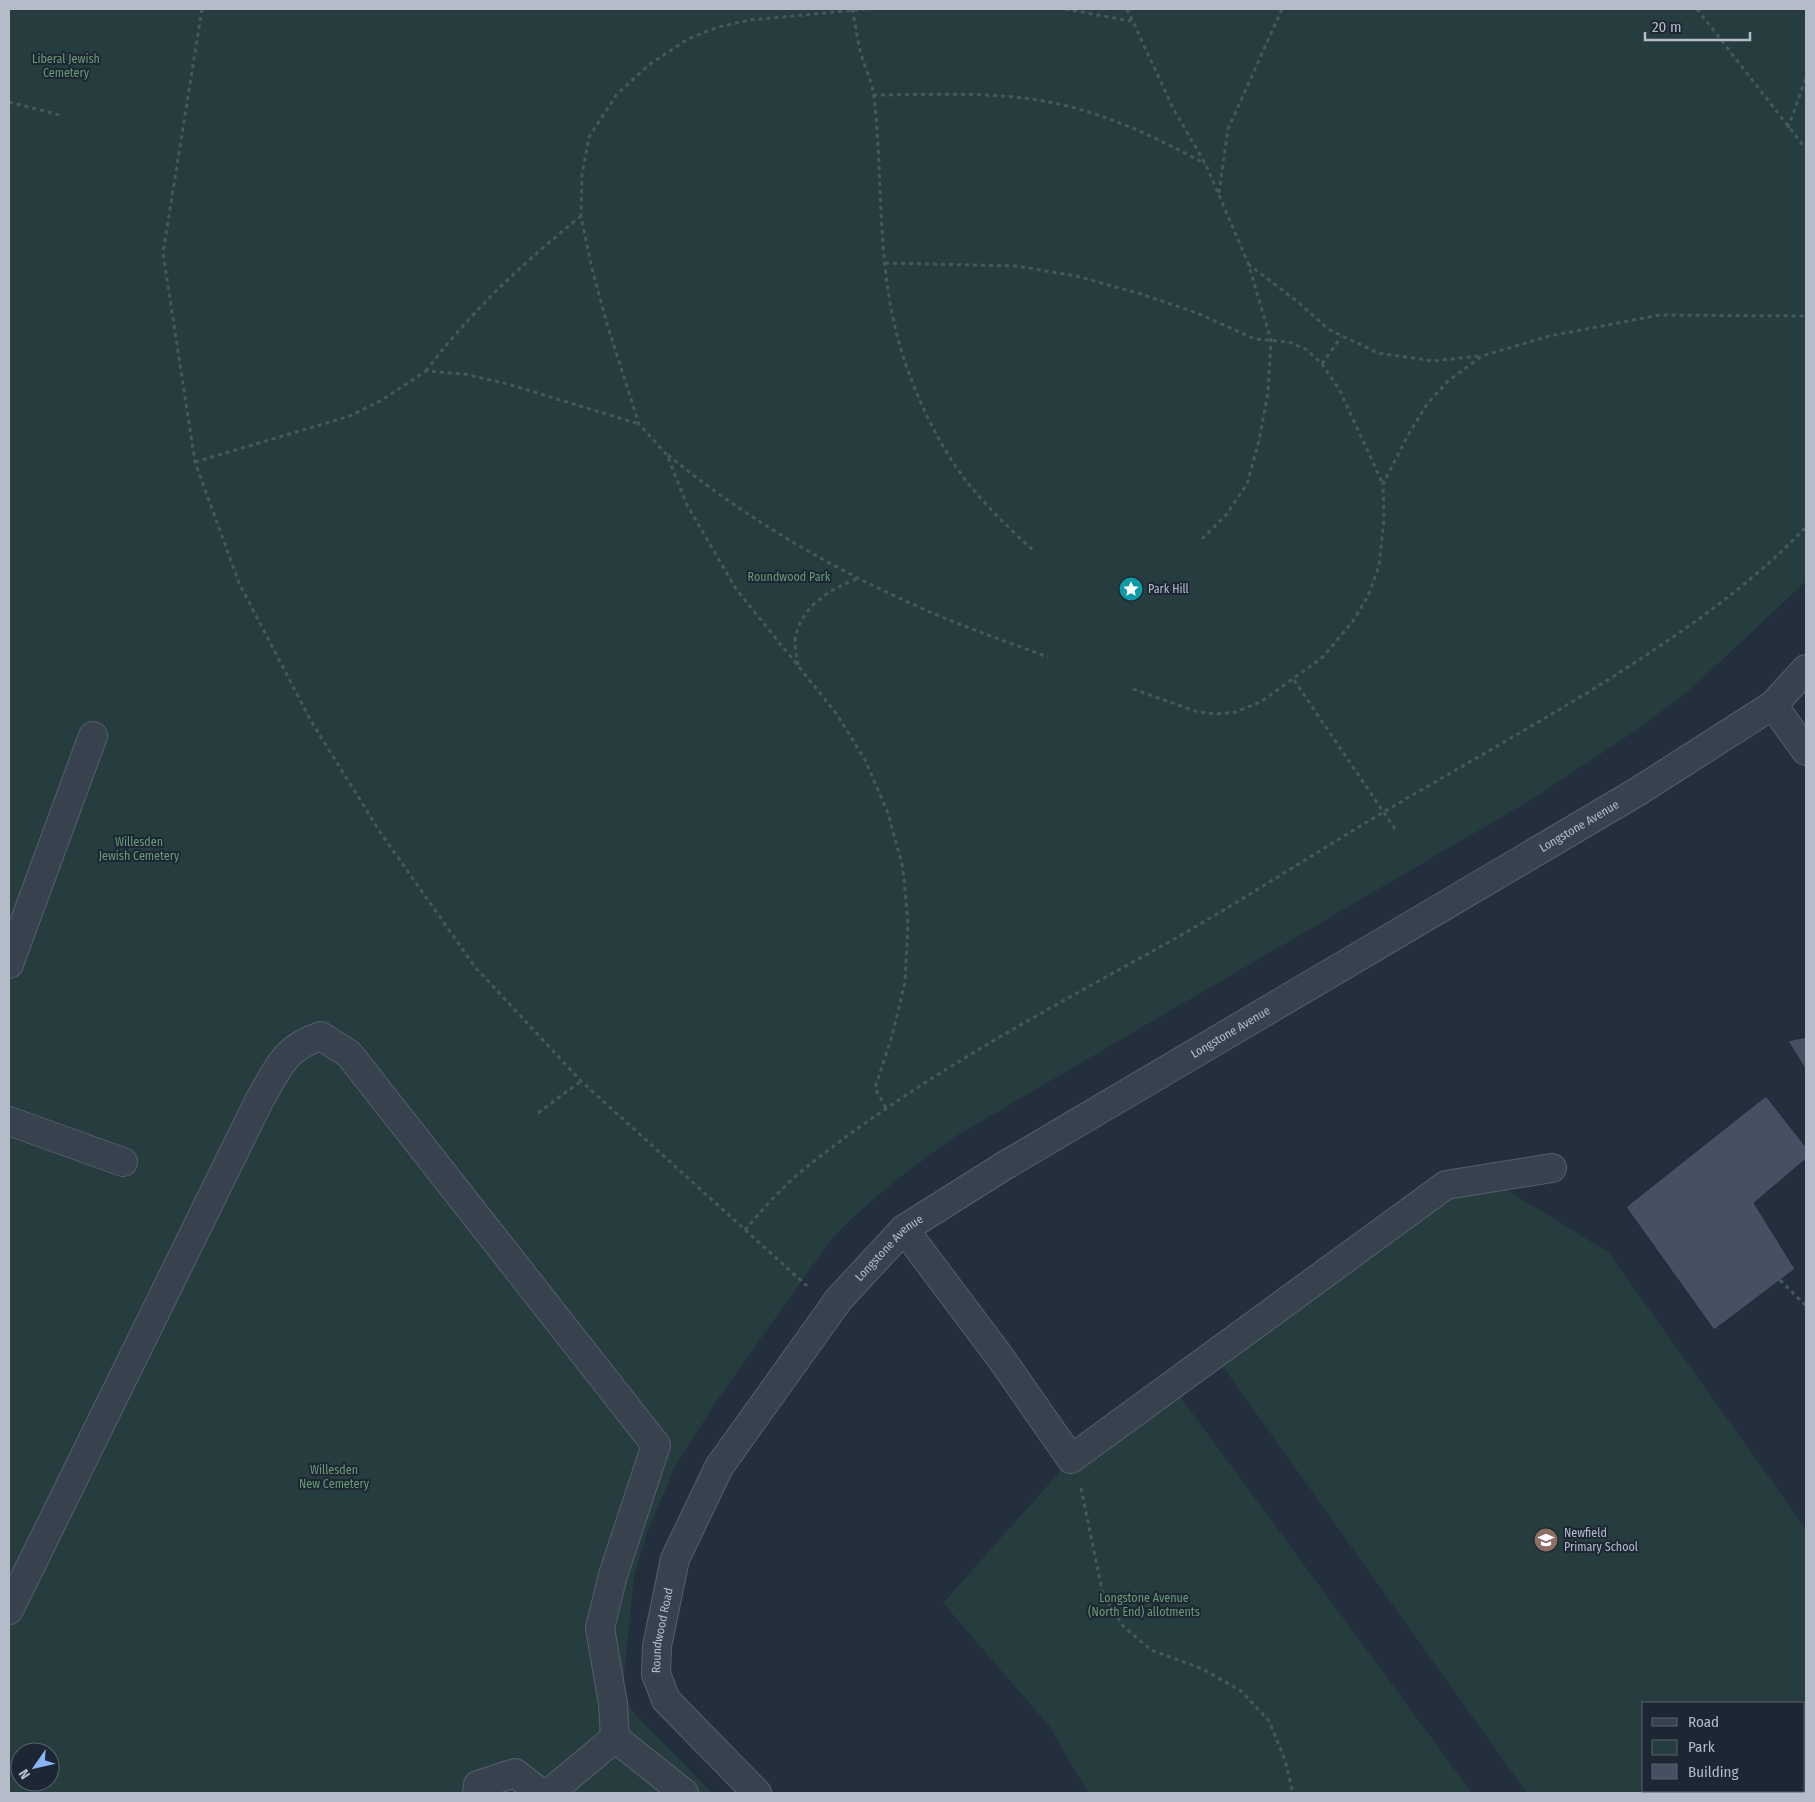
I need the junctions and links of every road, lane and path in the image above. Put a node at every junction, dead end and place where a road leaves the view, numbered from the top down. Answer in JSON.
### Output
{"nodes":[{"id":1,"x":202,"y":9,"type":"edge"},
{"id":2,"x":866,"y":9,"type":"edge"},
{"id":3,"x":1065,"y":9,"type":"edge"},
{"id":4,"x":1127,"y":9,"type":"edge"},
{"id":5,"x":1282,"y":9,"type":"edge"},
{"id":6,"x":1697,"y":9,"type":"edge"},
{"id":7,"x":852,"y":10,"type":"edge"},
{"id":8,"x":1131,"y":21,"type":"junction"},
{"id":9,"x":1806,"y":78,"type":"edge"},
{"id":10,"x":874,"y":95,"type":"junction"},
{"id":11,"x":9,"y":102,"type":"edge"},
{"id":12,"x":59,"y":115,"type":"dead end"},
{"id":13,"x":1788,"y":128,"type":"junction"},
{"id":14,"x":1806,"y":149,"type":"edge"},
{"id":15,"x":1206,"y":165,"type":"junction"},
{"id":16,"x":1219,"y":195,"type":"junction"},
{"id":17,"x":581,"y":216,"type":"junction"},
{"id":18,"x":885,"y":263,"type":"junction"},
{"id":19,"x":1248,"y":263,"type":"junction"},
{"id":20,"x":1806,"y":316,"type":"edge"},
{"id":21,"x":1341,"y":337,"type":"junction"},
{"id":22,"x":1271,"y":340,"type":"junction"},
{"id":23,"x":1482,"y":356,"type":"junction"},
{"id":24,"x":1322,"y":364,"type":"junction"},
{"id":25,"x":426,"y":371,"type":"junction"},
{"id":26,"x":639,"y":424,"type":"junction"},
{"id":27,"x":667,"y":455,"type":"junction"},
{"id":28,"x":195,"y":462,"type":"junction"},
{"id":29,"x":1383,"y":484,"type":"junction"},
{"id":30,"x":1806,"y":527,"type":"edge"},
{"id":31,"x":1200,"y":541,"type":"dead end"},
{"id":32,"x":1034,"y":552,"type":"dead end"},
{"id":33,"x":859,"y":578,"type":"junction"},
{"id":34,"x":1048,"y":657,"type":"dead end"},
{"id":35,"x":798,"y":665,"type":"junction"},
{"id":36,"x":1806,"y":669,"type":"edge"},
{"id":37,"x":1294,"y":680,"type":"junction"},
{"id":38,"x":1133,"y":689,"type":"dead end"},
{"id":39,"x":1773,"y":705,"type":"junction"},
{"id":40,"x":93,"y":736,"type":"dead end"},
{"id":41,"x":1806,"y":751,"type":"edge"},
{"id":42,"x":1383,"y":813,"type":"junction"},
{"id":43,"x":1395,"y":829,"type":"dead end"},
{"id":44,"x":9,"y":964,"type":"edge"},
{"id":45,"x":581,"y":1082,"type":"junction"},
{"id":46,"x":886,"y":1108,"type":"junction"},
{"id":47,"x":538,"y":1112,"type":"dead end"},
{"id":48,"x":9,"y":1121,"type":"edge"},
{"id":49,"x":123,"y":1162,"type":"dead end"},
{"id":50,"x":1552,"y":1168,"type":"dead end"},
{"id":51,"x":904,"y":1229,"type":"junction"},
{"id":52,"x":745,"y":1230,"type":"junction"},
{"id":53,"x":1780,"y":1280,"type":"dead end"},
{"id":54,"x":807,"y":1286,"type":"dead end"},
{"id":55,"x":1806,"y":1306,"type":"edge"},
{"id":56,"x":1070,"y":1459,"type":"junction"},
{"id":57,"x":719,"y":1467,"type":"joint"},
{"id":58,"x":9,"y":1610,"type":"edge"},
{"id":59,"x":615,"y":1738,"type":"junction"},
{"id":60,"x":476,"y":1793,"type":"edge"},
{"id":61,"x":541,"y":1793,"type":"edge"},
{"id":62,"x":549,"y":1793,"type":"edge"},
{"id":63,"x":684,"y":1793,"type":"edge"},
{"id":64,"x":757,"y":1793,"type":"edge"},
{"id":65,"x":1293,"y":1793,"type":"edge"}],
"edges":[{"from":1,"to":28,"type":"path"},
{"from":2,"to":7,"type":"path"},
{"from":3,"to":8,"type":"path"},
{"from":4,"to":8,"type":"path"},
{"from":5,"to":16,"type":"path"},
{"from":6,"to":13,"type":"path"},
{"from":7,"to":10,"type":"path"},
{"from":7,"to":17,"type":"path"},
{"from":8,"to":15,"type":"path"},
{"from":9,"to":13,"type":"path"},
{"from":10,"to":15,"type":"path"},
{"from":10,"to":18,"type":"path"},
{"from":11,"to":12,"type":"path"},
{"from":13,"to":14,"type":"path"},
{"from":15,"to":16,"type":"path"},
{"from":16,"to":19,"type":"path"},
{"from":17,"to":25,"type":"path"},
{"from":17,"to":26,"type":"path"},
{"from":18,"to":22,"type":"path"},
{"from":18,"to":32,"type":"path"},
{"from":19,"to":21,"type":"path"},
{"from":19,"to":22,"type":"path"},
{"from":20,"to":23,"type":"path"},
{"from":21,"to":23,"type":"path"},
{"from":21,"to":24,"type":"path"},
{"from":22,"to":24,"type":"path"},
{"from":22,"to":31,"type":"path"},
{"from":23,"to":29,"type":"path"},
{"from":24,"to":29,"type":"path"},
{"from":25,"to":26,"type":"path"},
{"from":25,"to":28,"type":"path"},
{"from":26,"to":27,"type":"path"},
{"from":27,"to":33,"type":"path"},
{"from":27,"to":35,"type":"path"},
{"from":28,"to":45,"type":"path"},
{"from":29,"to":37,"type":"path"},
{"from":30,"to":42,"type":"path"},
{"from":33,"to":34,"type":"path"},
{"from":33,"to":35,"type":"path"},
{"from":35,"to":46,"type":"path"},
{"from":36,"to":39,"type":"street","name":"Longstone Avenue"},
{"from":37,"to":38,"type":"path"},
{"from":37,"to":42,"type":"path"},
{"from":39,"to":41,"type":"street"},
{"from":39,"to":51,"type":"street","name":"Longstone Avenue"},
{"from":40,"to":44,"type":"street"},
{"from":42,"to":43,"type":"path"},
{"from":42,"to":46,"type":"path"},
{"from":45,"to":47,"type":"path"},
{"from":45,"to":52,"type":"path"},
{"from":46,"to":52,"type":"path"},
{"from":48,"to":49,"type":"street"},
{"from":50,"to":56,"type":"street"},
{"from":51,"to":56,"type":"street"},
{"from":51,"to":57,"type":"street","name":"Longstone Avenue"},
{"from":52,"to":54,"type":"path"},
{"from":53,"to":55,"type":"path"},
{"from":56,"to":65,"type":"path"},
{"from":57,"to":64,"type":"street","name":"Roundwood Road"},
{"from":58,"to":59,"type":"street"},
{"from":59,"to":62,"type":"street"},
{"from":59,"to":63,"type":"street"},
{"from":60,"to":61,"type":"street"}]}
